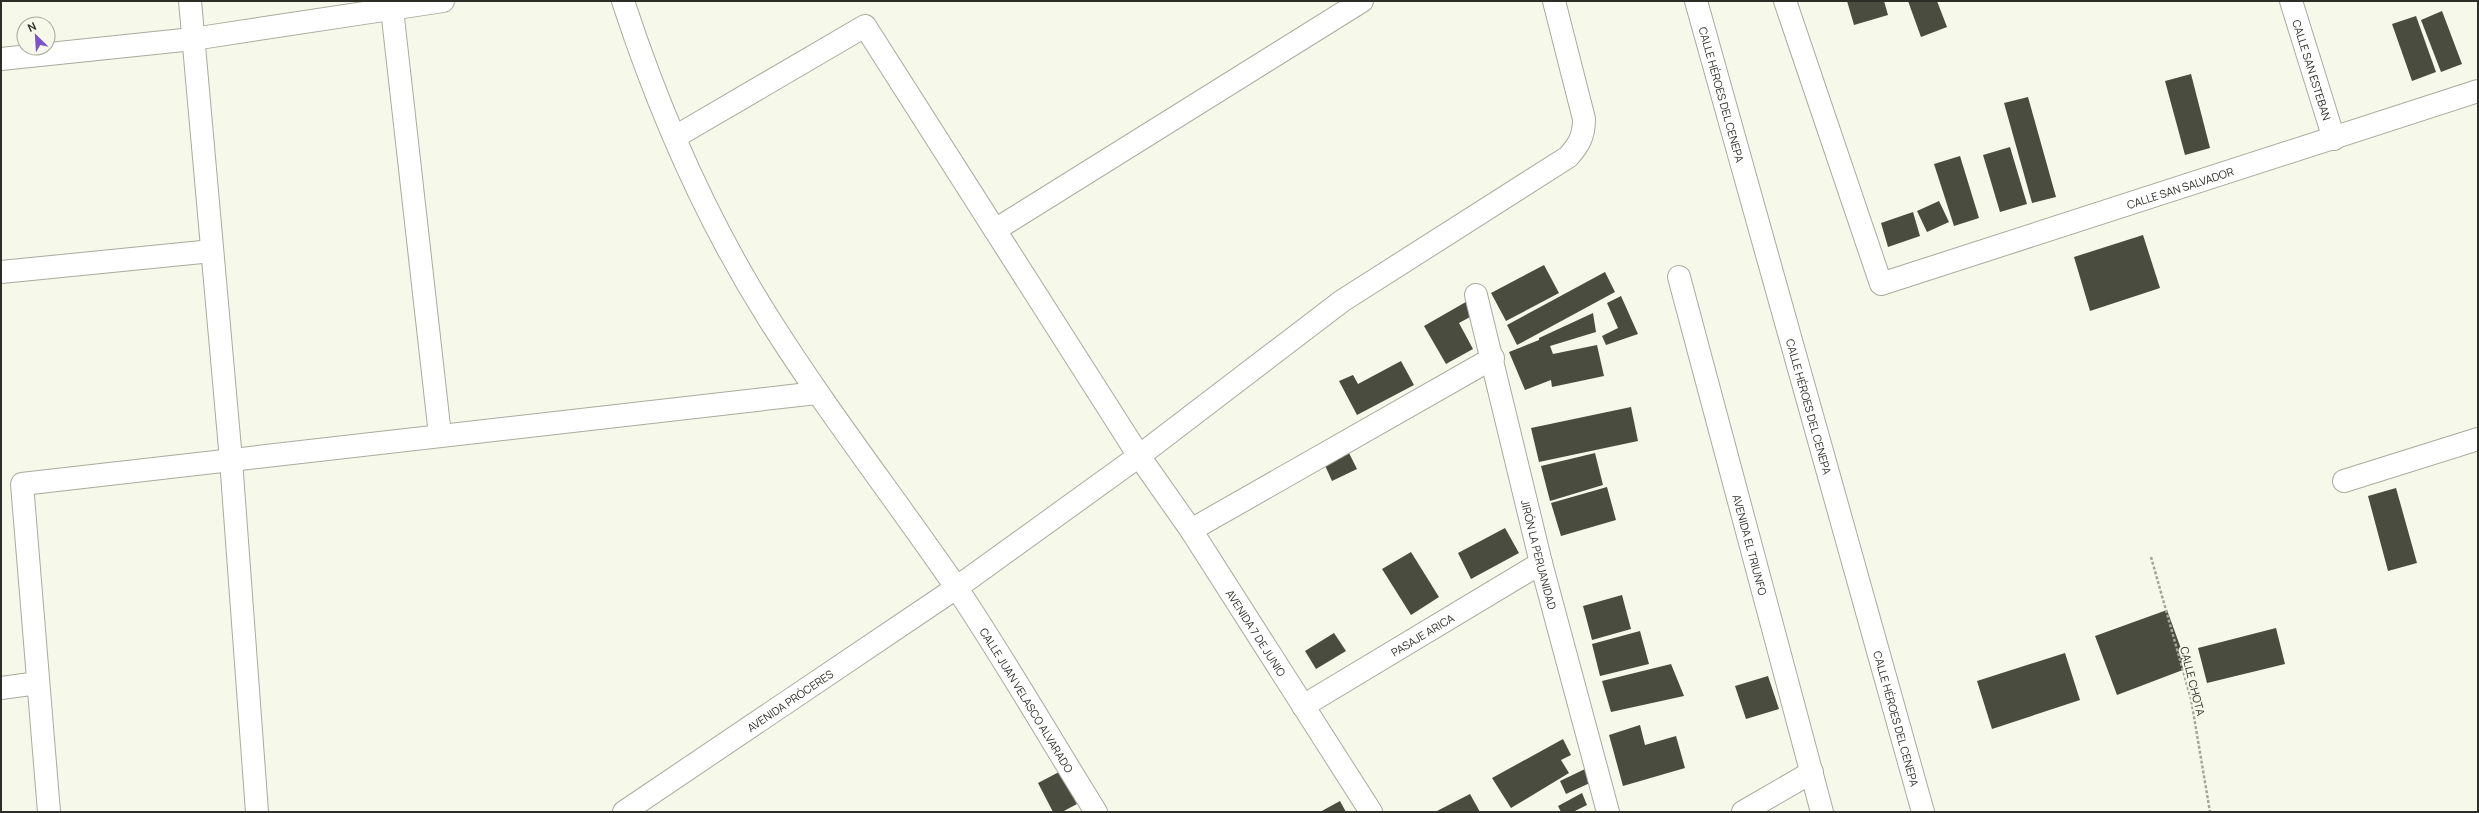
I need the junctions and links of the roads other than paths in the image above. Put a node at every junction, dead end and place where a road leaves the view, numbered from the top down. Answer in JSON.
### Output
{"nodes":[{"id":1,"x":190,"y":1,"type":"edge"},
{"id":2,"x":443,"y":1,"type":"edge"},
{"id":3,"x":623,"y":1,"type":"edge"},
{"id":4,"x":1362,"y":1,"type":"edge"},
{"id":5,"x":1554,"y":1,"type":"edge"},
{"id":6,"x":1696,"y":1,"type":"edge"},
{"id":7,"x":1785,"y":1,"type":"edge"},
{"id":8,"x":2291,"y":1,"type":"edge"},
{"id":9,"x":392,"y":9,"type":"junction"},
{"id":10,"x":193,"y":39,"type":"junction"},
{"id":11,"x":1,"y":59,"type":"edge"},
{"id":12,"x":2478,"y":91,"type":"edge"},
{"id":13,"x":675,"y":137,"type":"junction"},
{"id":14,"x":2334,"y":139,"type":"junction"},
{"id":15,"x":995,"y":230,"type":"junction"},
{"id":16,"x":212,"y":251,"type":"junction"},
{"id":17,"x":1,"y":272,"type":"edge"},
{"id":18,"x":1678,"y":277,"type":"dead end"},
{"id":19,"x":1476,"y":295,"type":"dead end"},
{"id":20,"x":1493,"y":358,"type":"junction"},
{"id":21,"x":817,"y":393,"type":"junction"},
{"id":22,"x":440,"y":436,"type":"junction"},
{"id":23,"x":2478,"y":439,"type":"edge"},
{"id":24,"x":1139,"y":456,"type":"junction"},
{"id":25,"x":231,"y":460,"type":"junction"},
{"id":26,"x":2344,"y":481,"type":"dead end"},
{"id":27,"x":1191,"y":530,"type":"junction"},
{"id":28,"x":1541,"y":563,"type":"junction"},
{"id":29,"x":956,"y":588,"type":"junction"},
{"id":30,"x":38,"y":683,"type":"junction"},
{"id":31,"x":1,"y":688,"type":"edge"},
{"id":32,"x":1303,"y":706,"type":"junction"},
{"id":33,"x":1812,"y":772,"type":"junction"},
{"id":34,"x":49,"y":812,"type":"edge"},
{"id":35,"x":257,"y":812,"type":"edge"},
{"id":36,"x":624,"y":812,"type":"edge"},
{"id":37,"x":1096,"y":812,"type":"edge"},
{"id":38,"x":1371,"y":812,"type":"edge"},
{"id":39,"x":1608,"y":812,"type":"edge"},
{"id":40,"x":1743,"y":812,"type":"edge"},
{"id":41,"x":1822,"y":812,"type":"edge"},
{"id":42,"x":1923,"y":812,"type":"edge"}],
"edges":[{"from":1,"to":10,"type":"street"},
{"from":2,"to":9,"type":"street"},
{"from":3,"to":13,"type":"street","name":"CALLE JUAN VELASCO ALVARADO"},
{"from":4,"to":15,"type":"street"},
{"from":5,"to":24,"type":"street","name":"AVENIDA PRÓCERES"},
{"from":6,"to":42,"type":"street","name":"CALLE HÉROES DEL CENEPA"},
{"from":7,"to":14,"type":"street","name":"CALLE SAN SALVADOR"},
{"from":8,"to":14,"type":"street","name":"CALLE SAN ESTEBAN"},
{"from":9,"to":10,"type":"street"},
{"from":9,"to":22,"type":"street"},
{"from":10,"to":11,"type":"street"},
{"from":10,"to":16,"type":"street"},
{"from":12,"to":14,"type":"street","name":"CALLE SAN SALVADOR"},
{"from":13,"to":15,"type":"street","name":"AVENIDA 7 DE JUNIO"},
{"from":13,"to":21,"type":"street","name":"CALLE JUAN VELASCO ALVARADO"},
{"from":15,"to":24,"type":"street","name":"AVENIDA 7 DE JUNIO"},
{"from":16,"to":17,"type":"street"},
{"from":16,"to":25,"type":"street"},
{"from":18,"to":33,"type":"street","name":"AVENIDA EL TRIUNFO"},
{"from":19,"to":20,"type":"street","name":"JIRÓN LA PERUANIDAD"},
{"from":20,"to":27,"type":"street"},
{"from":20,"to":28,"type":"street","name":"JIRÓN LA PERUANIDAD"},
{"from":21,"to":22,"type":"street"},
{"from":21,"to":29,"type":"street","name":"CALLE JUAN VELASCO ALVARADO"},
{"from":22,"to":25,"type":"street"},
{"from":23,"to":26,"type":"street"},
{"from":24,"to":27,"type":"street","name":"AVENIDA 7 DE JUNIO"},
{"from":24,"to":29,"type":"street","name":"AVENIDA PRÓCERES"},
{"from":25,"to":30,"type":"street"},
{"from":25,"to":35,"type":"street"},
{"from":27,"to":32,"type":"street","name":"AVENIDA 7 DE JUNIO"},
{"from":28,"to":32,"type":"street","name":"PASAJE ARICA"},
{"from":28,"to":39,"type":"street","name":"JIRÓN LA PERUANIDAD"},
{"from":29,"to":36,"type":"street","name":"AVENIDA PRÓCERES"},
{"from":29,"to":37,"type":"street","name":"CALLE JUAN VELASCO ALVARADO"},
{"from":30,"to":31,"type":"street"},
{"from":30,"to":34,"type":"street"},
{"from":32,"to":38,"type":"street","name":"AVENIDA 7 DE JUNIO"},
{"from":33,"to":40,"type":"street"},
{"from":33,"to":41,"type":"street","name":"AVENIDA EL TRIUNFO"}]}
